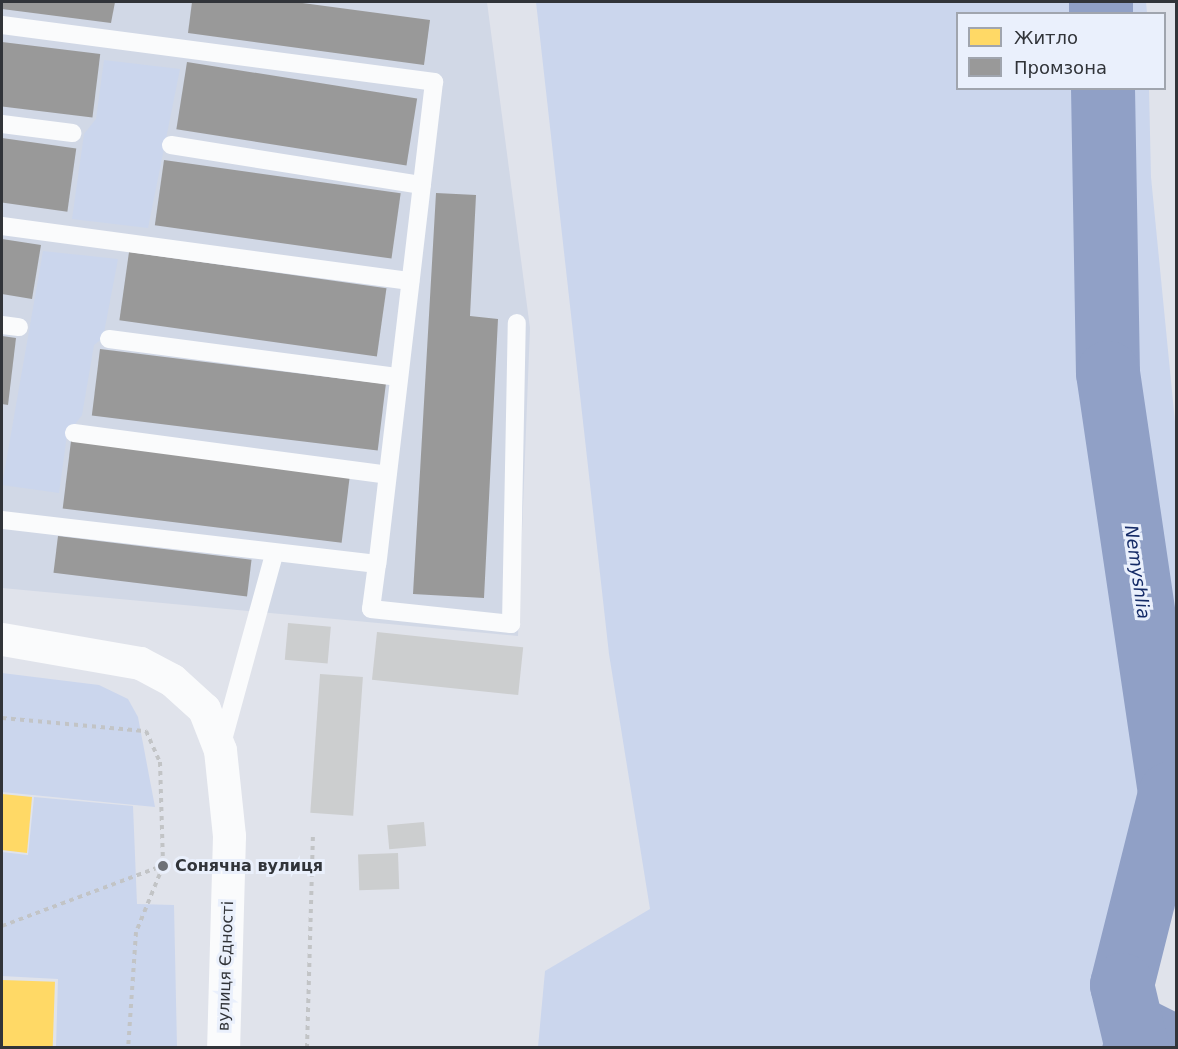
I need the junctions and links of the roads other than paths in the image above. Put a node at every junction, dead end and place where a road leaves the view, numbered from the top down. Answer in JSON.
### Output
{"nodes":[{"id":1,"x":2,"y":25,"type":"edge"},
{"id":2,"x":2,"y":124,"type":"edge"},
{"id":3,"x":72,"y":133,"type":"dead end"},
{"id":4,"x":171,"y":145,"type":"dead end"},
{"id":5,"x":422,"y":185,"type":"junction"},
{"id":6,"x":2,"y":226,"type":"edge"},
{"id":7,"x":410,"y":281,"type":"junction"},
{"id":8,"x":517,"y":323,"type":"dead end"},
{"id":9,"x":109,"y":339,"type":"dead end"},
{"id":10,"x":399,"y":378,"type":"junction"},
{"id":11,"x":74,"y":434,"type":"dead end"},
{"id":12,"x":387,"y":475,"type":"junction"},
{"id":13,"x":2,"y":520,"type":"edge"},
{"id":14,"x":274,"y":555,"type":"junction"},
{"id":15,"x":376,"y":564,"type":"junction"},
{"id":16,"x":2,"y":639,"type":"edge"},
{"id":17,"x":220,"y":750,"type":"junction"},
{"id":18,"x":224,"y":1047,"type":"edge"}],
"edges":[{"from":1,"to":5,"type":"lane"},
{"from":2,"to":3,"type":"lane"},
{"from":4,"to":5,"type":"lane"},
{"from":5,"to":7,"type":"lane"},
{"from":6,"to":7,"type":"lane"},
{"from":7,"to":10,"type":"lane"},
{"from":8,"to":15,"type":"lane"},
{"from":9,"to":10,"type":"lane"},
{"from":10,"to":12,"type":"lane"},
{"from":11,"to":12,"type":"lane"},
{"from":12,"to":15,"type":"lane"},
{"from":13,"to":14,"type":"lane"},
{"from":14,"to":15,"type":"lane"},
{"from":14,"to":17,"type":"lane"},
{"from":16,"to":17,"type":"street","name":"вулиця Єдності"},
{"from":17,"to":18,"type":"street","name":"вулиця Єдності"}]}
